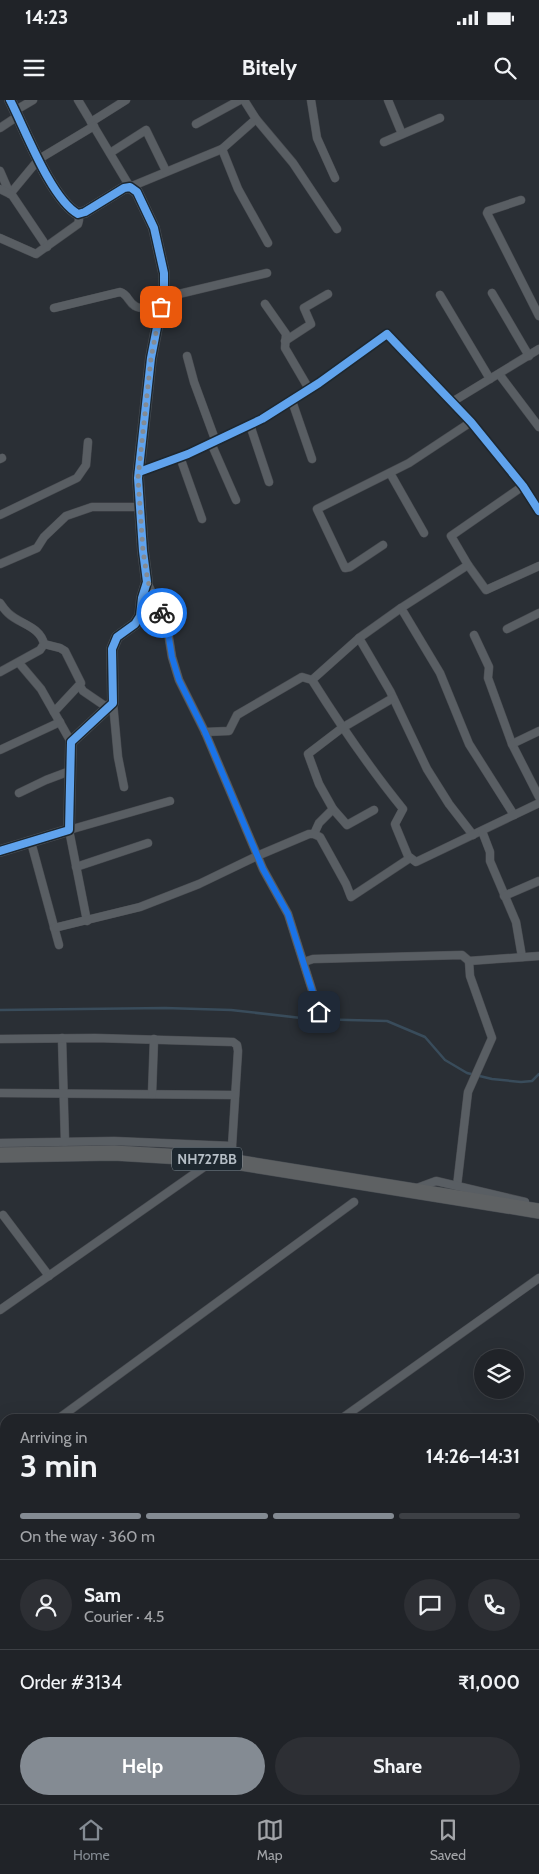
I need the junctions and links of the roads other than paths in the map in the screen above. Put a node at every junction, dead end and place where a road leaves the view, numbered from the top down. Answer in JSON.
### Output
{"nodes":[{"id":1,"x":33,"y":100,"type":"edge"},
{"id":2,"x":78,"y":100,"type":"edge"},
{"id":3,"x":126,"y":100,"type":"edge"},
{"id":4,"x":238,"y":100,"type":"edge"},
{"id":5,"x":311,"y":100,"type":"edge"},
{"id":6,"x":388,"y":100,"type":"edge"},
{"id":7,"x":14,"y":109,"type":"edge"},
{"id":8,"x":440,"y":118,"type":"dead end"},
{"id":9,"x":256,"y":119,"type":"junction"},
{"id":10,"x":92,"y":124,"type":"junction"},
{"id":11,"x":196,"y":124,"type":"dead end"},
{"id":12,"x":0,"y":128,"type":"edge"},
{"id":13,"x":402,"y":134,"type":"junction"},
{"id":14,"x":384,"y":142,"type":"dead end"},
{"id":15,"x":222,"y":149,"type":"junction"},
{"id":16,"x":110,"y":153,"type":"junction"},
{"id":17,"x":40,"y":159,"type":"junction"},
{"id":18,"x":0,"y":171,"type":"edge"},
{"id":19,"x":166,"y":171,"type":"junction"},
{"id":20,"x":335,"y":178,"type":"dead end"},
{"id":21,"x":130,"y":187,"type":"junction"},
{"id":22,"x":0,"y":189,"type":"edge"},
{"id":23,"x":10,"y":194,"type":"junction"},
{"id":24,"x":521,"y":200,"type":"dead end"},
{"id":25,"x":78,"y":214,"type":"junction"},
{"id":26,"x":337,"y":229,"type":"dead end"},
{"id":27,"x":0,"y":238,"type":"edge"},
{"id":28,"x":268,"y":244,"type":"dead end"},
{"id":29,"x":47,"y":247,"type":"junction"},
{"id":30,"x":267,"y":273,"type":"dead end"},
{"id":31,"x":492,"y":293,"type":"dead end"},
{"id":32,"x":328,"y":294,"type":"dead end"},
{"id":33,"x":440,"y":296,"type":"dead end"},
{"id":34,"x":162,"y":302,"type":"junction"},
{"id":35,"x":265,"y":304,"type":"dead end"},
{"id":36,"x":54,"y":308,"type":"dead end"},
{"id":37,"x":539,"y":316,"type":"edge"},
{"id":38,"x":285,"y":341,"type":"junction"},
{"id":39,"x":539,"y":350,"type":"edge"},
{"id":40,"x":187,"y":356,"type":"dead end"},
{"id":41,"x":529,"y":356,"type":"junction"},
{"id":42,"x":499,"y":374,"type":"junction"},
{"id":43,"x":490,"y":379,"type":"junction"},
{"id":44,"x":309,"y":389,"type":"junction"},
{"id":45,"x":292,"y":401,"type":"junction"},
{"id":46,"x":452,"y":402,"type":"junction"},
{"id":47,"x":471,"y":422,"type":"junction"},
{"id":48,"x":250,"y":425,"type":"junction"},
{"id":49,"x":539,"y":427,"type":"edge"},
{"id":50,"x":88,"y":442,"type":"dead end"},
{"id":51,"x":213,"y":443,"type":"junction"},
{"id":52,"x":180,"y":457,"type":"junction"},
{"id":53,"x":312,"y":459,"type":"dead end"},
{"id":54,"x":139,"y":472,"type":"junction"},
{"id":55,"x":390,"y":472,"type":"junction"},
{"id":56,"x":269,"y":482,"type":"dead end"},
{"id":57,"x":523,"y":486,"type":"junction"},
{"id":58,"x":236,"y":500,"type":"dead end"},
{"id":59,"x":140,"y":507,"type":"junction"},
{"id":60,"x":539,"y":510,"type":"edge"},
{"id":61,"x":0,"y":516,"type":"edge"},
{"id":62,"x":202,"y":519,"type":"dead end"},
{"id":63,"x":424,"y":533,"type":"dead end"},
{"id":64,"x":383,"y":545,"type":"dead end"},
{"id":65,"x":0,"y":564,"type":"edge"},
{"id":66,"x":468,"y":565,"type":"junction"},
{"id":67,"x":539,"y":566,"type":"edge"},
{"id":68,"x":148,"y":582,"type":"junction"},
{"id":69,"x":0,"y":603,"type":"edge"},
{"id":70,"x":401,"y":608,"type":"junction"},
{"id":71,"x":539,"y":613,"type":"edge"},
{"id":72,"x":508,"y":629,"type":"dead end"},
{"id":73,"x":474,"y":636,"type":"dead end"},
{"id":74,"x":359,"y":638,"type":"junction"},
{"id":75,"x":44,"y":644,"type":"junction"},
{"id":76,"x":19,"y":663,"type":"junction"},
{"id":77,"x":0,"y":672,"type":"edge"},
{"id":78,"x":312,"y":680,"type":"junction"},
{"id":79,"x":80,"y":686,"type":"junction"},
{"id":80,"x":393,"y":698,"type":"junction"},
{"id":81,"x":113,"y":703,"type":"junction"},
{"id":82,"x":54,"y":712,"type":"junction"},
{"id":83,"x":60,"y":722,"type":"junction"},
{"id":84,"x":342,"y":728,"type":"junction"},
{"id":85,"x":539,"y":730,"type":"edge"},
{"id":86,"x":205,"y":732,"type":"junction"},
{"id":87,"x":71,"y":742,"type":"junction"},
{"id":88,"x":512,"y":744,"type":"junction"},
{"id":89,"x":0,"y":750,"type":"edge"},
{"id":90,"x":70,"y":772,"type":"junction"},
{"id":91,"x":124,"y":787,"type":"dead end"},
{"id":92,"x":18,"y":793,"type":"dead end"},
{"id":93,"x":539,"y":797,"type":"edge"},
{"id":94,"x":170,"y":801,"type":"dead end"},
{"id":95,"x":539,"y":803,"type":"edge"},
{"id":96,"x":333,"y":810,"type":"junction"},
{"id":97,"x":374,"y":810,"type":"dead end"},
{"id":98,"x":514,"y":815,"type":"junction"},
{"id":99,"x":69,"y":830,"type":"junction"},
{"id":100,"x":482,"y":831,"type":"junction"},
{"id":101,"x":314,"y":834,"type":"junction"},
{"id":102,"x":473,"y":835,"type":"junction"},
{"id":103,"x":31,"y":842,"type":"junction"},
{"id":104,"x":148,"y":843,"type":"dead end"},
{"id":105,"x":0,"y":851,"type":"edge"},
{"id":106,"x":257,"y":856,"type":"junction"},
{"id":107,"x":410,"y":858,"type":"junction"},
{"id":108,"x":76,"y":867,"type":"junction"},
{"id":109,"x":539,"y":881,"type":"edge"},
{"id":110,"x":504,"y":896,"type":"junction"},
{"id":111,"x":87,"y":921,"type":"junction"},
{"id":112,"x":54,"y":928,"type":"junction"},
{"id":113,"x":59,"y":945,"type":"dead end"},
{"id":114,"x":539,"y":956,"type":"edge"},
{"id":115,"x":522,"y":957,"type":"junction"},
{"id":116,"x":469,"y":961,"type":"junction"},
{"id":117,"x":304,"y":962,"type":"junction"},
{"id":118,"x":319,"y":1012,"type":"dead end"},
{"id":119,"x":62,"y":1038,"type":"junction"},
{"id":120,"x":0,"y":1039,"type":"edge"},
{"id":121,"x":154,"y":1040,"type":"junction"},
{"id":122,"x":65,"y":1092,"type":"junction"},
{"id":123,"x":0,"y":1093,"type":"edge"},
{"id":124,"x":152,"y":1094,"type":"junction"},
{"id":125,"x":235,"y":1095,"type":"junction"},
{"id":126,"x":65,"y":1142,"type":"junction"},
{"id":127,"x":0,"y":1143,"type":"edge"},
{"id":128,"x":232,"y":1146,"type":"junction"},
{"id":129,"x":0,"y":1155,"type":"edge"},
{"id":130,"x":223,"y":1160,"type":"junction"},
{"id":131,"x":456,"y":1186,"type":"junction"},
{"id":132,"x":412,"y":1190,"type":"junction"},
{"id":133,"x":354,"y":1202,"type":"dead end"},
{"id":134,"x":539,"y":1205,"type":"edge"},
{"id":135,"x":539,"y":1211,"type":"edge"},
{"id":136,"x":3,"y":1214,"type":"dead end"},
{"id":137,"x":49,"y":1276,"type":"junction"},
{"id":138,"x":539,"y":1278,"type":"edge"},
{"id":139,"x":0,"y":1310,"type":"edge"},
{"id":140,"x":65,"y":1414,"type":"edge"},
{"id":141,"x":347,"y":1414,"type":"edge"}],
"edges":[{"from":1,"to":7,"type":"street"},
{"from":2,"to":10,"type":"street"},
{"from":3,"to":10,"type":"street"},
{"from":4,"to":9,"type":"street"},
{"from":4,"to":11,"type":"street"},
{"from":5,"to":20,"type":"street"},
{"from":6,"to":13,"type":"street"},
{"from":7,"to":12,"type":"street"},
{"from":7,"to":17,"type":"street"},
{"from":8,"to":13,"type":"street"},
{"from":9,"to":15,"type":"street"},
{"from":9,"to":26,"type":"street"},
{"from":10,"to":16,"type":"street"},
{"from":10,"to":17,"type":"street"},
{"from":13,"to":14,"type":"street"},
{"from":15,"to":19,"type":"street"},
{"from":15,"to":28,"type":"street"},
{"from":16,"to":19,"type":"street"},
{"from":16,"to":21,"type":"street"},
{"from":17,"to":23,"type":"street"},
{"from":17,"to":25,"type":"street"},
{"from":18,"to":23,"type":"street"},
{"from":19,"to":21,"type":"street"},
{"from":21,"to":25,"type":"street"},
{"from":21,"to":34,"type":"street"},
{"from":22,"to":23,"type":"street"},
{"from":23,"to":29,"type":"street"},
{"from":24,"to":37,"type":"street"},
{"from":25,"to":29,"type":"street"},
{"from":27,"to":29,"type":"street"},
{"from":30,"to":34,"type":"street"},
{"from":31,"to":41,"type":"street"},
{"from":32,"to":38,"type":"street"},
{"from":33,"to":43,"type":"street"},
{"from":34,"to":36,"type":"street"},
{"from":34,"to":54,"type":"street"},
{"from":35,"to":38,"type":"street"},
{"from":38,"to":44,"type":"street"},
{"from":39,"to":41,"type":"street"},
{"from":40,"to":51,"type":"street"},
{"from":41,"to":42,"type":"street"},
{"from":42,"to":43,"type":"street"},
{"from":42,"to":49,"type":"street"},
{"from":43,"to":46,"type":"street"},
{"from":44,"to":45,"type":"street"},
{"from":44,"to":46,"type":"street"},
{"from":45,"to":48,"type":"street"},
{"from":45,"to":53,"type":"street"},
{"from":46,"to":47,"type":"street"},
{"from":47,"to":55,"type":"street"},
{"from":47,"to":57,"type":"street"},
{"from":48,"to":51,"type":"street"},
{"from":48,"to":56,"type":"street"},
{"from":50,"to":61,"type":"street"},
{"from":51,"to":52,"type":"street"},
{"from":51,"to":58,"type":"street"},
{"from":52,"to":54,"type":"street"},
{"from":52,"to":62,"type":"street"},
{"from":54,"to":59,"type":"street"},
{"from":55,"to":63,"type":"street"},
{"from":55,"to":64,"type":"street"},
{"from":57,"to":60,"type":"street"},
{"from":57,"to":66,"type":"street"},
{"from":59,"to":65,"type":"street"},
{"from":59,"to":68,"type":"street"},
{"from":66,"to":67,"type":"street"},
{"from":66,"to":70,"type":"street"},
{"from":68,"to":81,"type":"street"},
{"from":68,"to":86,"type":"street"},
{"from":69,"to":75,"type":"street"},
{"from":70,"to":74,"type":"street"},
{"from":70,"to":98,"type":"street"},
{"from":71,"to":72,"type":"street"},
{"from":73,"to":88,"type":"street"},
{"from":74,"to":78,"type":"street"},
{"from":74,"to":80,"type":"street"},
{"from":75,"to":76,"type":"street"},
{"from":75,"to":79,"type":"street"},
{"from":76,"to":77,"type":"street"},
{"from":76,"to":82,"type":"street"},
{"from":78,"to":84,"type":"street"},
{"from":78,"to":86,"type":"street"},
{"from":79,"to":81,"type":"street"},
{"from":79,"to":82,"type":"street"},
{"from":80,"to":84,"type":"street"},
{"from":80,"to":102,"type":"street"},
{"from":81,"to":87,"type":"street"},
{"from":81,"to":91,"type":"street"},
{"from":82,"to":83,"type":"street"},
{"from":83,"to":87,"type":"street"},
{"from":83,"to":89,"type":"street"},
{"from":84,"to":96,"type":"street"},
{"from":84,"to":107,"type":"street"},
{"from":85,"to":88,"type":"street"},
{"from":86,"to":106,"type":"street"},
{"from":87,"to":90,"type":"street"},
{"from":88,"to":93,"type":"street"},
{"from":90,"to":92,"type":"street"},
{"from":90,"to":99,"type":"street"},
{"from":94,"to":99,"type":"street"},
{"from":95,"to":98,"type":"street"},
{"from":96,"to":97,"type":"street"},
{"from":96,"to":101,"type":"street"},
{"from":98,"to":100,"type":"street"},
{"from":99,"to":103,"type":"street"},
{"from":99,"to":108,"type":"street"},
{"from":100,"to":102,"type":"street"},
{"from":100,"to":110,"type":"street"},
{"from":101,"to":106,"type":"street"},
{"from":101,"to":107,"type":"street"},
{"from":102,"to":107,"type":"street"},
{"from":103,"to":105,"type":"street"},
{"from":103,"to":112,"type":"street"},
{"from":104,"to":108,"type":"street"},
{"from":106,"to":111,"type":"street"},
{"from":106,"to":117,"type":"street"},
{"from":108,"to":111,"type":"street"},
{"from":109,"to":110,"type":"street"},
{"from":110,"to":115,"type":"street"},
{"from":111,"to":112,"type":"street"},
{"from":112,"to":113,"type":"street"},
{"from":114,"to":115,"type":"street"},
{"from":115,"to":116,"type":"street"},
{"from":116,"to":117,"type":"street"},
{"from":116,"to":131,"type":"street"},
{"from":117,"to":118,"type":"street"},
{"from":119,"to":120,"type":"street"},
{"from":119,"to":121,"type":"street"},
{"from":119,"to":122,"type":"street"},
{"from":121,"to":124,"type":"street"},
{"from":121,"to":125,"type":"street"},
{"from":122,"to":123,"type":"street"},
{"from":122,"to":124,"type":"street"},
{"from":122,"to":126,"type":"street"},
{"from":124,"to":125,"type":"street"},
{"from":125,"to":128,"type":"street"},
{"from":126,"to":127,"type":"street"},
{"from":126,"to":128,"type":"street"},
{"from":128,"to":130,"type":"street"},
{"from":129,"to":130,"type":"highway","number":"NH727BB"},
{"from":130,"to":132,"type":"highway","number":"NH727BB"},
{"from":130,"to":137,"type":"street"},
{"from":131,"to":132,"type":"street"},
{"from":131,"to":134,"type":"street"},
{"from":132,"to":135,"type":"highway","number":"NH727BB"},
{"from":133,"to":140,"type":"street"},
{"from":136,"to":137,"type":"street"},
{"from":137,"to":139,"type":"street"},
{"from":138,"to":141,"type":"street"}]}
